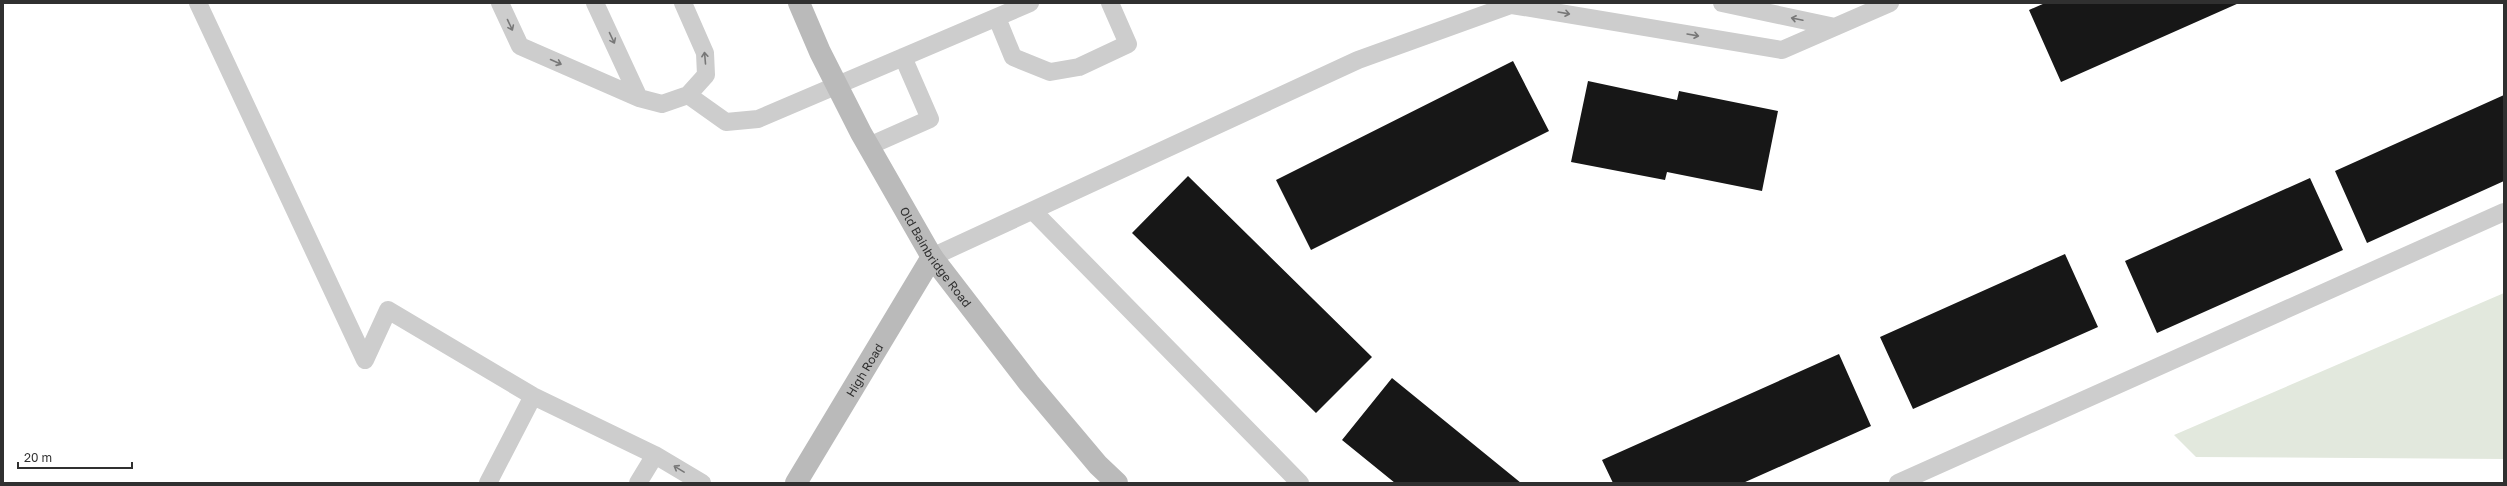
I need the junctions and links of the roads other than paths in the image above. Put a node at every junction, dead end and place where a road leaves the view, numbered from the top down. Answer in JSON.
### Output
{"nodes":[{"id":1,"x":198,"y":3,"type":"edge"},
{"id":2,"x":500,"y":3,"type":"edge"},
{"id":3,"x":595,"y":3,"type":"edge"},
{"id":4,"x":682,"y":3,"type":"edge"},
{"id":5,"x":799,"y":3,"type":"edge"},
{"id":6,"x":1030,"y":3,"type":"edge"},
{"id":7,"x":1110,"y":3,"type":"edge"},
{"id":8,"x":1722,"y":3,"type":"edge"},
{"id":9,"x":1890,"y":3,"type":"edge"},
{"id":10,"x":1514,"y":4,"type":"edge"},
{"id":11,"x":997,"y":18,"type":"junction"},
{"id":12,"x":1835,"y":27,"type":"junction"},
{"id":13,"x":904,"y":57,"type":"junction"},
{"id":14,"x":836,"y":85,"type":"junction"},
{"id":15,"x":688,"y":95,"type":"junction"},
{"id":16,"x":639,"y":98,"type":"junction"},
{"id":17,"x":869,"y":146,"type":"junction"},
{"id":18,"x":1033,"y":211,"type":"junction"},
{"id":19,"x":2504,"y":212,"type":"edge"},
{"id":20,"x":932,"y":257,"type":"junction"},
{"id":21,"x":534,"y":396,"type":"junction"},
{"id":22,"x":655,"y":455,"type":"junction"},
{"id":23,"x":488,"y":483,"type":"edge"},
{"id":24,"x":638,"y":483,"type":"edge"},
{"id":25,"x":702,"y":483,"type":"edge"},
{"id":26,"x":796,"y":483,"type":"edge"},
{"id":27,"x":1117,"y":483,"type":"edge"},
{"id":28,"x":1300,"y":483,"type":"edge"},
{"id":29,"x":1898,"y":483,"type":"edge"}],
"edges":[{"from":1,"to":21,"type":"lane"},
{"from":2,"to":16,"type":"lane","one_way":true},
{"from":3,"to":16,"type":"lane","one_way":true},
{"from":15,"to":4,"type":"lane","one_way":true},
{"from":5,"to":14,"type":"main road","name":"Old Bainbridge Road"},
{"from":6,"to":11,"type":"lane"},
{"from":7,"to":11,"type":"lane"},
{"from":12,"to":8,"type":"lane","one_way":true},
{"from":9,"to":12,"type":"lane"},
{"from":10,"to":12,"type":"lane","one_way":true},
{"from":10,"to":18,"type":"lane"},
{"from":11,"to":13,"type":"lane"},
{"from":13,"to":14,"type":"lane"},
{"from":13,"to":17,"type":"lane"},
{"from":14,"to":15,"type":"lane"},
{"from":14,"to":17,"type":"main road","name":"Old Bainbridge Road"},
{"from":15,"to":16,"type":"lane"},
{"from":17,"to":20,"type":"main road","name":"Old Bainbridge Road"},
{"from":18,"to":20,"type":"lane"},
{"from":18,"to":28,"type":"lane"},
{"from":19,"to":29,"type":"lane"},
{"from":20,"to":26,"type":"main road","name":"High Road"},
{"from":20,"to":27,"type":"main road","name":"Old Bainbridge Road"},
{"from":21,"to":22,"type":"lane"},
{"from":21,"to":23,"type":"lane"},
{"from":22,"to":24,"type":"lane"},
{"from":25,"to":22,"type":"lane","one_way":true}]}
